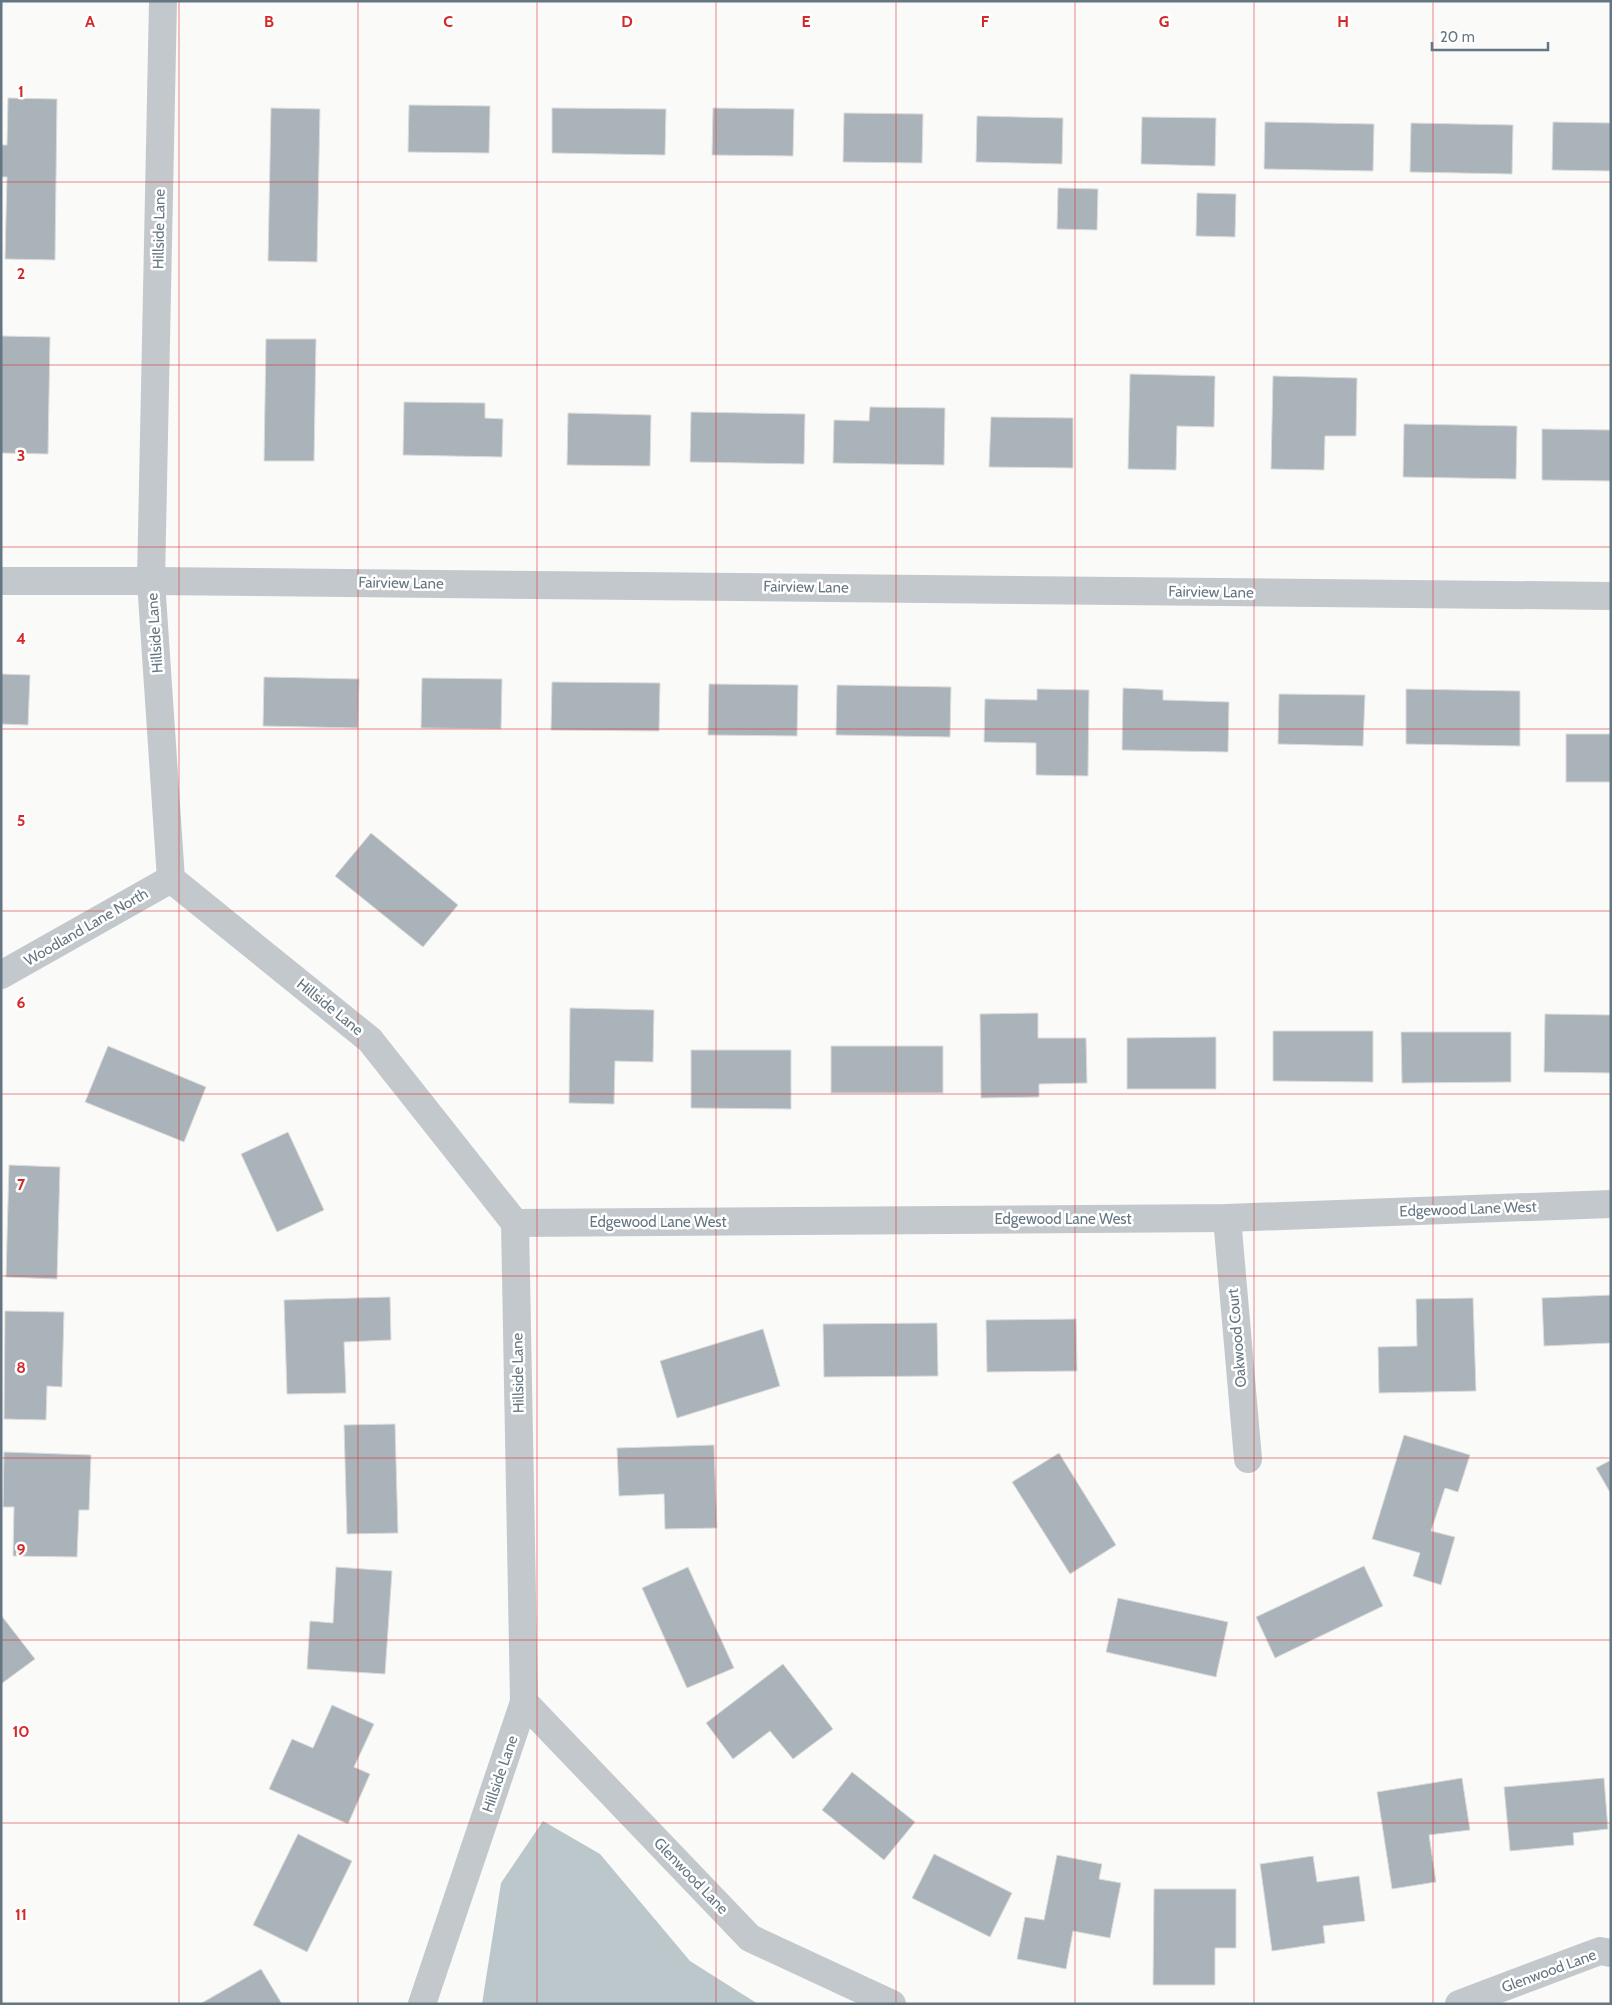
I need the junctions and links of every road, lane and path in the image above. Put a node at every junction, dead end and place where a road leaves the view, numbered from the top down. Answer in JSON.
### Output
{"nodes":[{"id":1,"x":164,"y":1,"type":"edge"},
{"id":2,"x":151,"y":580,"type":"junction"},
{"id":3,"x":1,"y":581,"type":"edge"},
{"id":4,"x":1611,"y":596,"type":"edge"},
{"id":5,"x":171,"y":879,"type":"junction"},
{"id":6,"x":1,"y":975,"type":"edge"},
{"id":7,"x":1611,"y":1204,"type":"edge"},
{"id":8,"x":1227,"y":1218,"type":"junction"},
{"id":9,"x":515,"y":1223,"type":"junction"},
{"id":10,"x":1248,"y":1458,"type":"dead end"},
{"id":11,"x":524,"y":1702,"type":"junction"},
{"id":12,"x":1611,"y":1952,"type":"edge"},
{"id":13,"x":422,"y":2004,"type":"edge"},
{"id":14,"x":892,"y":2004,"type":"edge"},
{"id":15,"x":1459,"y":2004,"type":"edge"}],
"edges":[{"from":1,"to":2,"type":"street","name":"Hillside Lane"},
{"from":2,"to":3,"type":"street","name":"Fairview Lane"},
{"from":2,"to":4,"type":"street","name":"Fairview Lane"},
{"from":2,"to":5,"type":"street","name":"Hillside Lane"},
{"from":5,"to":6,"type":"street","name":"Woodland Lane North"},
{"from":5,"to":9,"type":"street","name":"Hillside Lane"},
{"from":7,"to":8,"type":"street","name":"Edgewood Lane West"},
{"from":8,"to":9,"type":"street","name":"Edgewood Lane West"},
{"from":8,"to":10,"type":"street","name":"Oakwood Court"},
{"from":9,"to":11,"type":"street","name":"Hillside Lane"},
{"from":11,"to":13,"type":"street","name":"Hillside Lane"},
{"from":11,"to":14,"type":"street","name":"Glenwood Lane"},
{"from":12,"to":15,"type":"street","name":"Glenwood Lane"}]}
